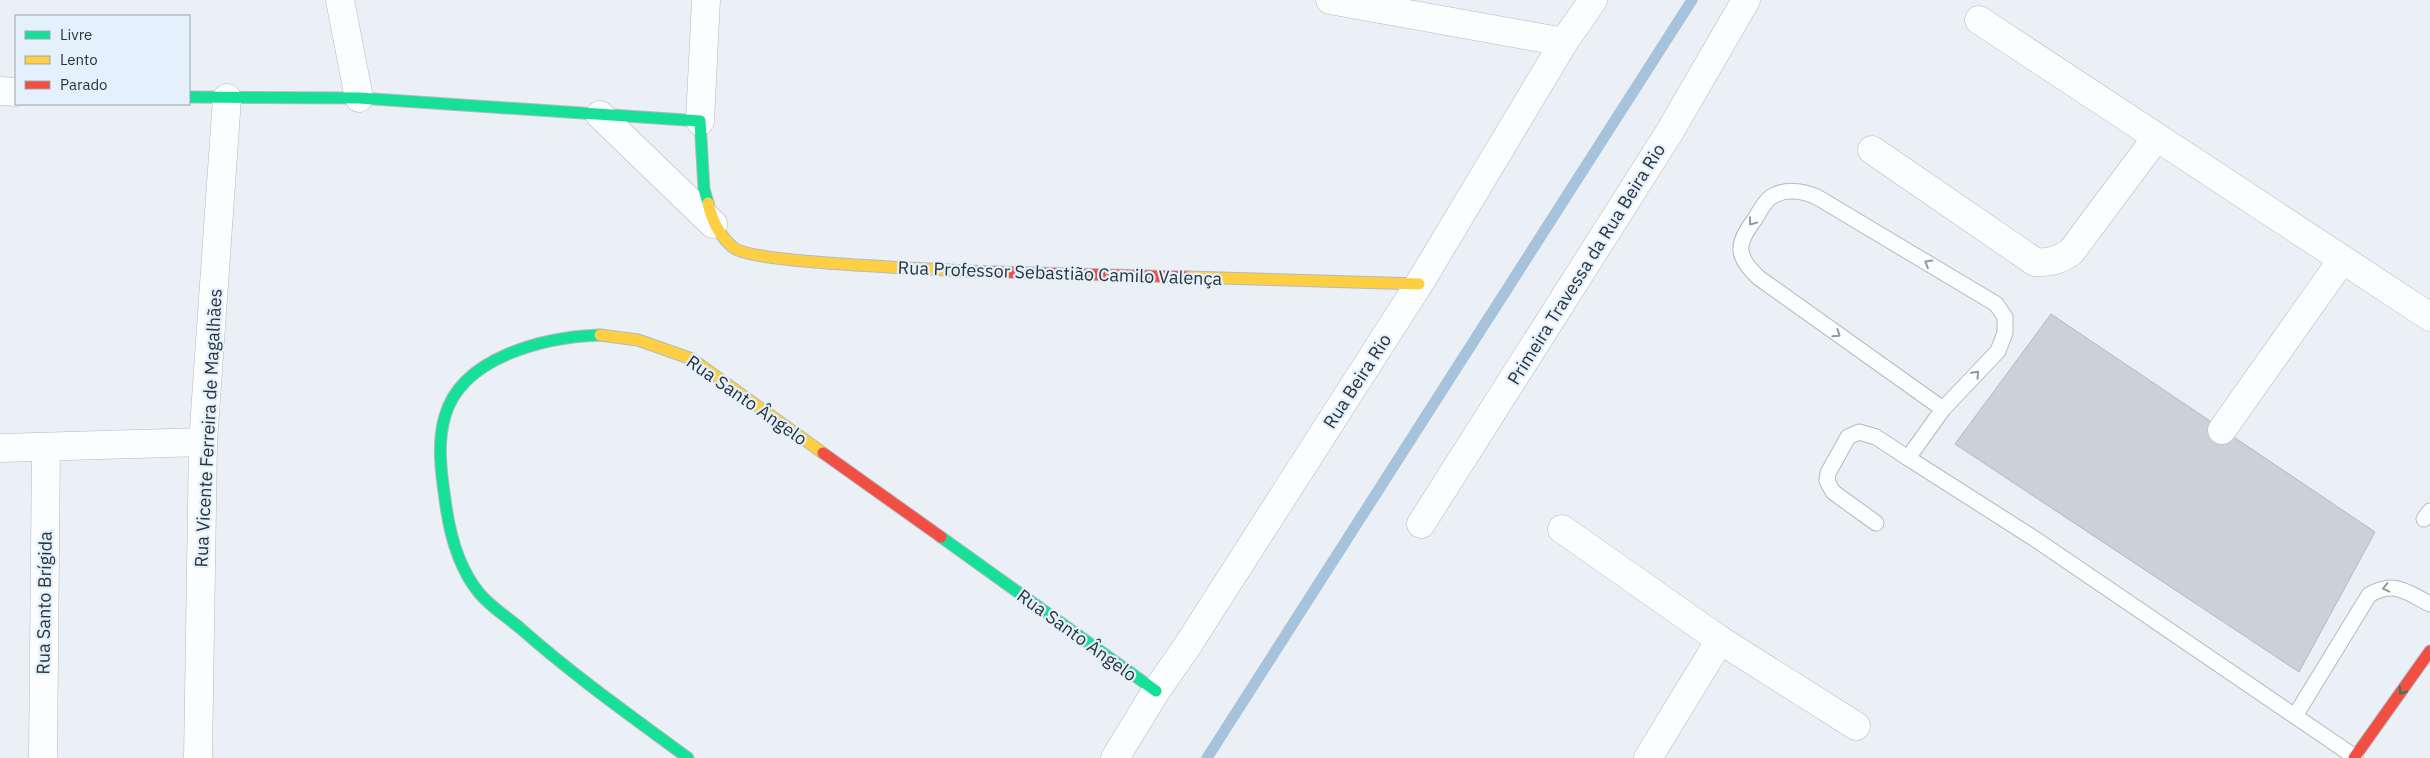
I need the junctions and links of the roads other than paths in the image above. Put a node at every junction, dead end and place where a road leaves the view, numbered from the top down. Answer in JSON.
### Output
{"nodes":[{"id":1,"x":340,"y":0,"type":"edge"},
{"id":2,"x":706,"y":0,"type":"edge"},
{"id":3,"x":1330,"y":0,"type":"edge"},
{"id":4,"x":1593,"y":0,"type":"edge"},
{"id":5,"x":1746,"y":0,"type":"edge"},
{"id":6,"x":1979,"y":20,"type":"dead end"},
{"id":7,"x":1564,"y":42,"type":"junction"},
{"id":8,"x":0,"y":91,"type":"edge"},
{"id":9,"x":15,"y":92,"type":"edge"},
{"id":10,"x":190,"y":97,"type":"edge"},
{"id":11,"x":227,"y":98,"type":"junction"},
{"id":12,"x":359,"y":98,"type":"junction"},
{"id":13,"x":600,"y":115,"type":"junction"},
{"id":14,"x":700,"y":121,"type":"junction"},
{"id":15,"x":2156,"y":138,"type":"junction"},
{"id":16,"x":1872,"y":150,"type":"dead end"},
{"id":17,"x":713,"y":224,"type":"junction"},
{"id":18,"x":2342,"y":260,"type":"junction"},
{"id":19,"x":1419,"y":284,"type":"junction"},
{"id":20,"x":2430,"y":318,"type":"edge"},
{"id":21,"x":1943,"y":410,"type":"junction"},
{"id":22,"x":2222,"y":430,"type":"dead end"},
{"id":23,"x":203,"y":442,"type":"junction"},
{"id":24,"x":0,"y":448,"type":"edge"},
{"id":25,"x":46,"y":448,"type":"junction"},
{"id":26,"x":1908,"y":458,"type":"junction"},
{"id":27,"x":1876,"y":523,"type":"dead end"},
{"id":28,"x":1421,"y":524,"type":"dead end"},
{"id":29,"x":1562,"y":529,"type":"dead end"},
{"id":30,"x":2430,"y":604,"type":"edge"},
{"id":31,"x":1720,"y":640,"type":"junction"},
{"id":32,"x":2430,"y":651,"type":"edge"},
{"id":33,"x":1156,"y":692,"type":"junction"},
{"id":34,"x":2295,"y":716,"type":"junction"},
{"id":35,"x":1856,"y":726,"type":"dead end"},
{"id":36,"x":2355,"y":757,"type":"edge"},
{"id":37,"x":42,"y":758,"type":"edge"},
{"id":38,"x":198,"y":758,"type":"edge"},
{"id":39,"x":688,"y":758,"type":"edge"},
{"id":40,"x":1116,"y":758,"type":"edge"},
{"id":41,"x":1648,"y":758,"type":"edge"}],
"edges":[{"from":1,"to":12,"type":"street"},
{"from":2,"to":14,"type":"street"},
{"from":3,"to":7,"type":"street"},
{"from":4,"to":7,"type":"street","name":"Rua Beira Rio"},
{"from":5,"to":28,"type":"street","name":"Primeira Travessa da Rua Beira Rio"},
{"from":6,"to":15,"type":"street"},
{"from":7,"to":19,"type":"street","name":"Rua Beira Rio"},
{"from":8,"to":9,"type":"street"},
{"from":10,"to":11,"type":"street"},
{"from":11,"to":12,"type":"street"},
{"from":11,"to":23,"type":"street","name":"Rua Vicente Ferreira de Magalhães"},
{"from":12,"to":13,"type":"street"},
{"from":13,"to":14,"type":"street"},
{"from":13,"to":17,"type":"street","name":"Rua Professor Sebastião Camilo Valença"},
{"from":14,"to":17,"type":"street","name":"Rua Professor Sebastião Camilo Valença"},
{"from":15,"to":16,"type":"street"},
{"from":15,"to":18,"type":"street"},
{"from":17,"to":19,"type":"street","name":"Rua Professor Sebastião Camilo Valença"},
{"from":18,"to":20,"type":"street"},
{"from":18,"to":22,"type":"street"},
{"from":19,"to":33,"type":"street","name":"Rua Beira Rio"},
{"from":21,"to":21,"type":"lane","one_way":true},
{"from":21,"to":26,"type":"lane"},
{"from":23,"to":25,"type":"street"},
{"from":23,"to":38,"type":"street","name":"Rua Vicente Ferreira de Magalhães"},
{"from":24,"to":25,"type":"street"},
{"from":25,"to":37,"type":"street","name":"Rua Santo Brígida"},
{"from":26,"to":27,"type":"lane"},
{"from":26,"to":34,"type":"lane"},
{"from":29,"to":31,"type":"street"},
{"from":30,"to":34,"type":"lane","one_way":true},
{"from":31,"to":35,"type":"street"},
{"from":31,"to":41,"type":"street"},
{"from":32,"to":36,"type":"street","one_way":true},
{"from":33,"to":39,"type":"street","name":"Rua Santo Ângelo"},
{"from":33,"to":40,"type":"street","name":"Rua Beira Rio"},
{"from":34,"to":36,"type":"lane"}]}
